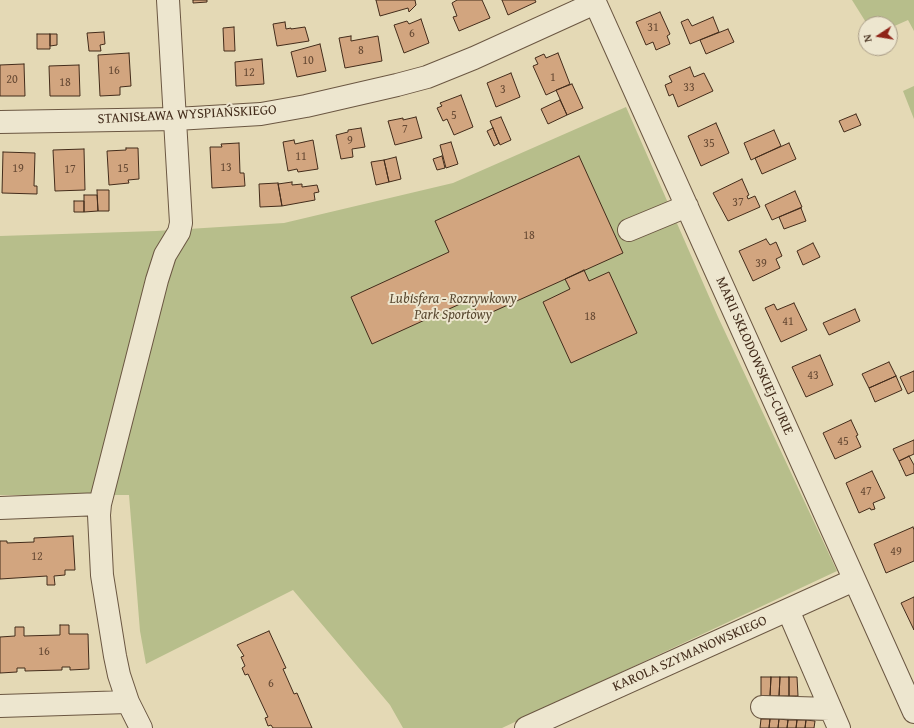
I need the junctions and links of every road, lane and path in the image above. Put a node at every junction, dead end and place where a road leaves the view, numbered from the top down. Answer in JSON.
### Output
{"nodes":[{"id":1,"x":168,"y":0,"type":"edge"},
{"id":2,"x":595,"y":2,"type":"edge"},
{"id":3,"x":176,"y":119,"type":"junction"},
{"id":4,"x":0,"y":122,"type":"edge"},
{"id":5,"x":687,"y":206,"type":"junction"},
{"id":6,"x":630,"y":230,"type":"dead end"},
{"id":7,"x":100,"y":504,"type":"junction"},
{"id":8,"x":0,"y":508,"type":"edge"},
{"id":9,"x":854,"y":580,"type":"junction"},
{"id":10,"x":788,"y":610,"type":"junction"},
{"id":11,"x":128,"y":702,"type":"junction"},
{"id":12,"x":0,"y":706,"type":"edge"},
{"id":13,"x":762,"y":707,"type":"dead end"},
{"id":14,"x":914,"y":712,"type":"edge"},
{"id":15,"x":834,"y":718,"type":"edge"},
{"id":16,"x":141,"y":728,"type":"edge"},
{"id":17,"x":526,"y":728,"type":"edge"}],
"edges":[{"from":1,"to":3,"type":"street"},
{"from":2,"to":3,"type":"street","name":"STANISŁAWA WYSPIAŃSKIEGO"},
{"from":2,"to":5,"type":"street","name":"MARII SKŁODOWSKIEJ-CURIE"},
{"from":3,"to":4,"type":"street","name":"STANISŁAWA WYSPIAŃSKIEGO"},
{"from":3,"to":7,"type":"street"},
{"from":5,"to":6,"type":"street"},
{"from":5,"to":9,"type":"street","name":"MARII SKŁODOWSKIEJ-CURIE"},
{"from":7,"to":8,"type":"street"},
{"from":7,"to":11,"type":"street"},
{"from":9,"to":10,"type":"street","name":"KAROLA SZYMANOWSKIEGO"},
{"from":9,"to":14,"type":"street","name":"MARII SKŁODOWSKIEJ-CURIE"},
{"from":10,"to":15,"type":"street"},
{"from":10,"to":17,"type":"street","name":"KAROLA SZYMANOWSKIEGO"},
{"from":11,"to":12,"type":"street"},
{"from":11,"to":16,"type":"street"},
{"from":13,"to":15,"type":"street"}]}
